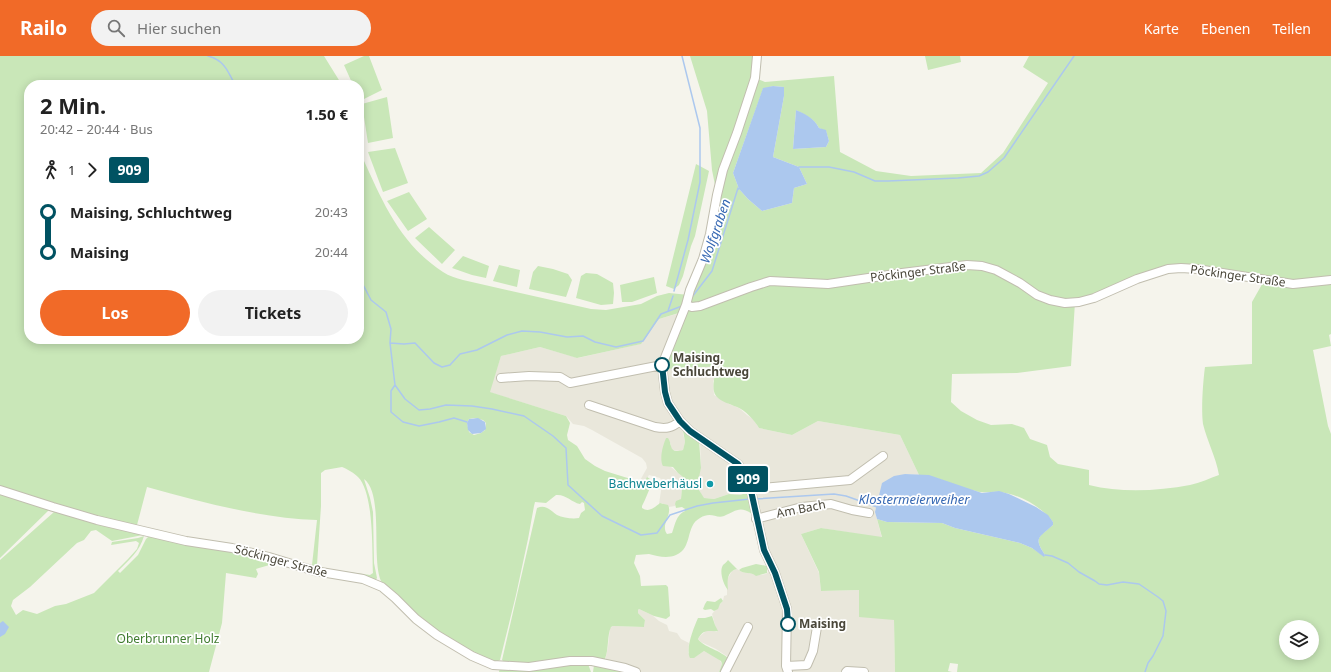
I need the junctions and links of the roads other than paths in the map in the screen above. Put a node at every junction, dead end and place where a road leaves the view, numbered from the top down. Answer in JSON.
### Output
{"nodes":[{"id":1,"x":757,"y":56,"type":"edge"},
{"id":2,"x":1331,"y":280,"type":"edge"},
{"id":3,"x":686,"y":305,"type":"junction"},
{"id":4,"x":662,"y":365,"type":"junction"},
{"id":5,"x":501,"y":378,"type":"dead end"},
{"id":6,"x":589,"y":405,"type":"dead end"},
{"id":7,"x":680,"y":421,"type":"junction"},
{"id":8,"x":883,"y":456,"type":"dead end"},
{"id":9,"x":0,"y":490,"type":"edge"},
{"id":10,"x":751,"y":491,"type":"junction"},
{"id":11,"x":869,"y":513,"type":"dead end"},
{"id":12,"x":756,"y":519,"type":"junction"},
{"id":13,"x":748,"y":627,"type":"dead end"},
{"id":14,"x":817,"y":627,"type":"dead end"},
{"id":15,"x":806,"y":668,"type":"edge"},
{"id":16,"x":787,"y":669,"type":"edge"},
{"id":17,"x":636,"y":672,"type":"edge"},
{"id":18,"x":725,"y":672,"type":"edge"},
{"id":19,"x":846,"y":672,"type":"edge"},
{"id":20,"x":864,"y":672,"type":"edge"}],
"edges":[{"from":1,"to":3,"type":"street"},
{"from":2,"to":3,"type":"street","name":"Pöckinger Straße"},
{"from":3,"to":4,"type":"street"},
{"from":4,"to":5,"type":"street"},
{"from":4,"to":7,"type":"street"},
{"from":6,"to":7,"type":"street"},
{"from":7,"to":10,"type":"street"},
{"from":8,"to":10,"type":"street"},
{"from":9,"to":17,"type":"street","name":"Söckinger Straße"},
{"from":10,"to":12,"type":"street"},
{"from":11,"to":12,"type":"street","name":"Am Bach"},
{"from":12,"to":16,"type":"street"},
{"from":13,"to":18,"type":"street"},
{"from":14,"to":15,"type":"street"},
{"from":15,"to":16,"type":"street"},
{"from":19,"to":20,"type":"street"}]}
